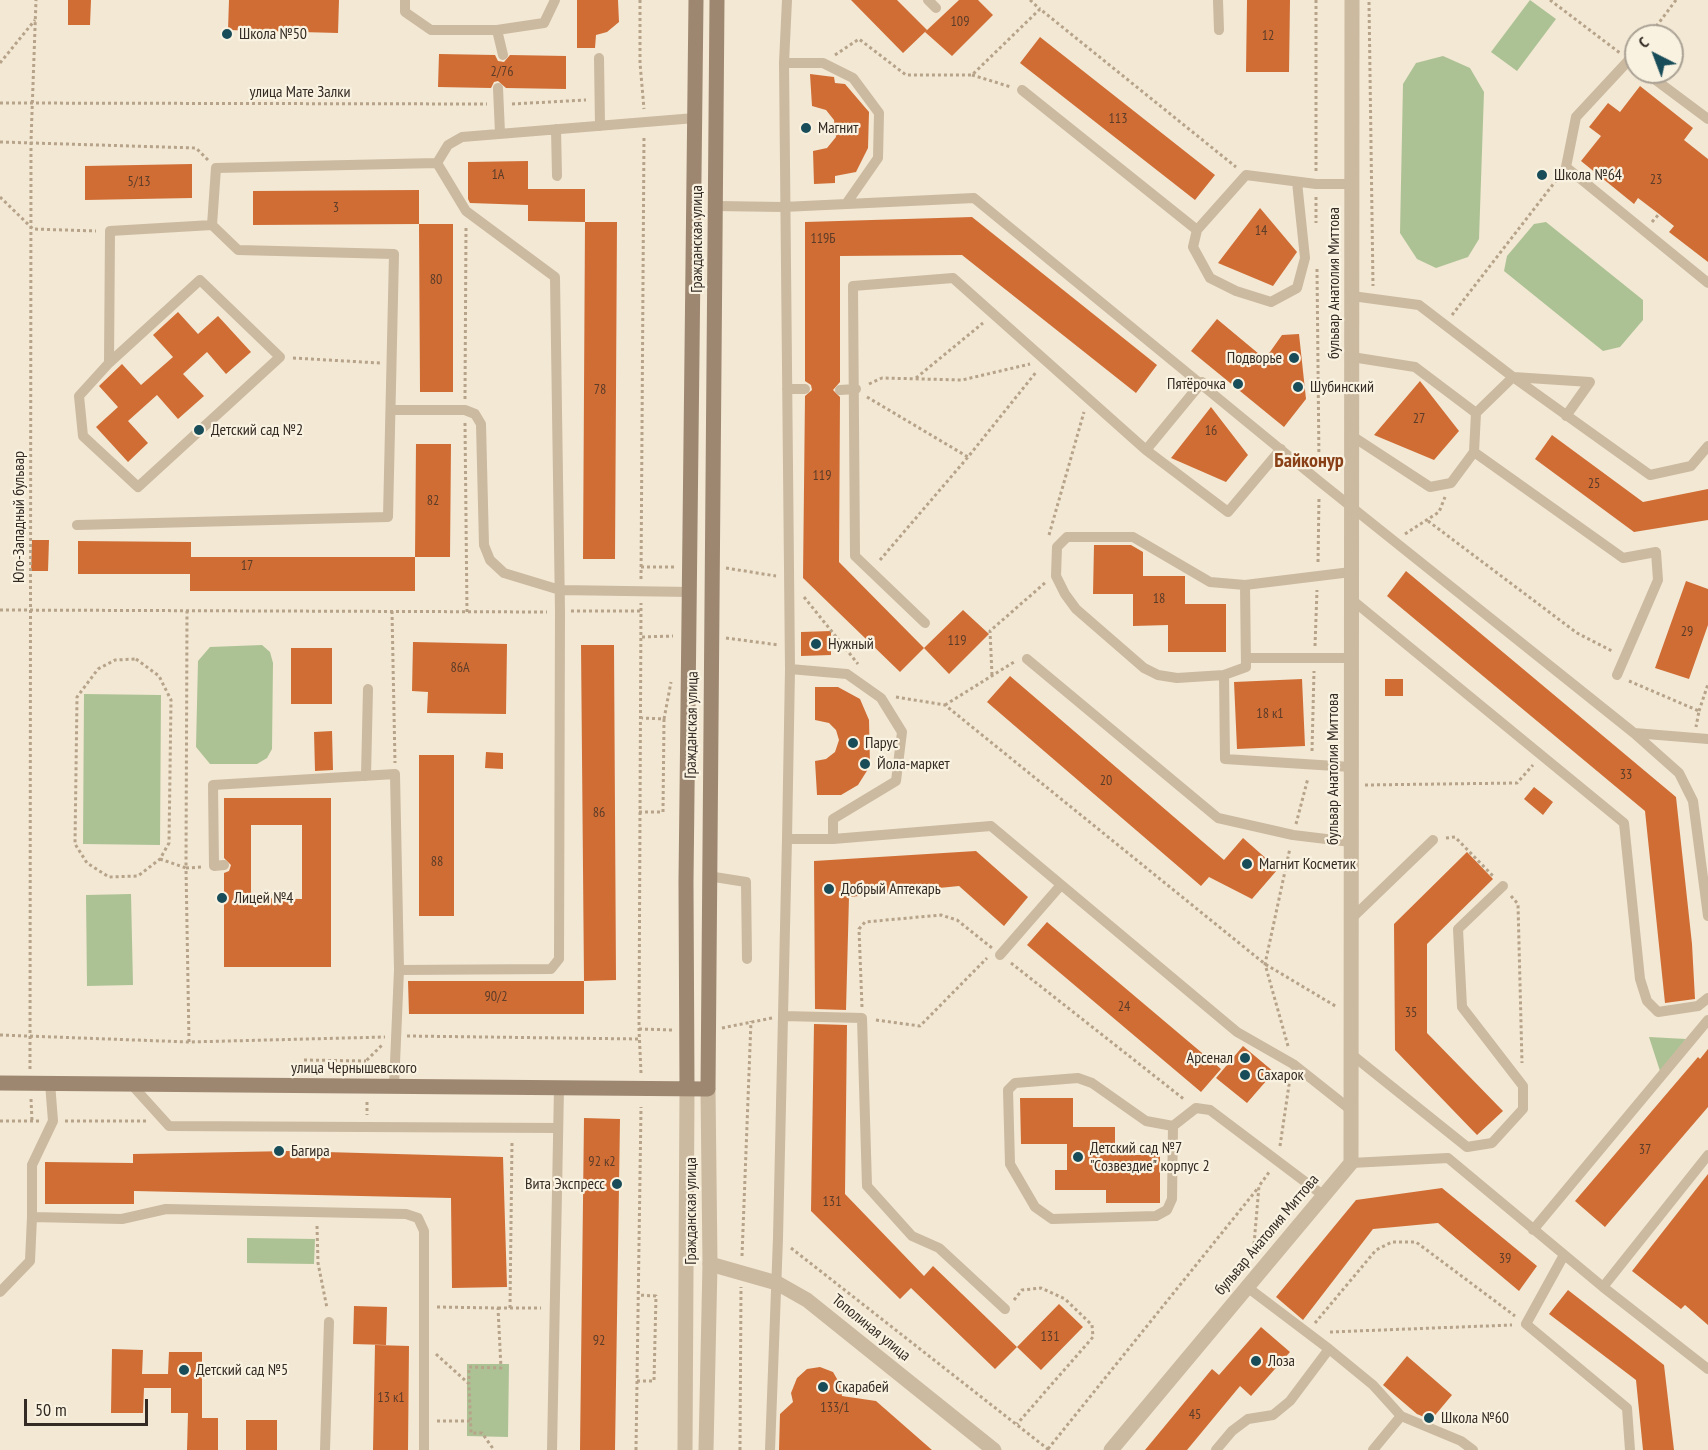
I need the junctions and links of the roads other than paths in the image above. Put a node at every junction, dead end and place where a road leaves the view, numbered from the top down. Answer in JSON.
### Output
{"nodes":[{"id":1,"x":405,"y":0,"type":"edge"},
{"id":2,"x":555,"y":0,"type":"edge"},
{"id":3,"x":696,"y":0,"type":"edge"},
{"id":4,"x":717,"y":0,"type":"edge"},
{"id":5,"x":787,"y":0,"type":"edge"},
{"id":6,"x":928,"y":0,"type":"edge"},
{"id":7,"x":1218,"y":0,"type":"edge"},
{"id":8,"x":1352,"y":0,"type":"edge"},
{"id":9,"x":936,"y":9,"type":"dead end"},
{"id":10,"x":497,"y":30,"type":"junction"},
{"id":11,"x":1219,"y":30,"type":"dead end"},
{"id":12,"x":502,"y":55,"type":"dead end"},
{"id":13,"x":599,"y":58,"type":"dead end"},
{"id":14,"x":784,"y":63,"type":"junction"},
{"id":15,"x":1624,"y":71,"type":"edge"},
{"id":16,"x":1661,"y":84,"type":"edge"},
{"id":17,"x":498,"y":88,"type":"dead end"},
{"id":18,"x":1022,"y":90,"type":"road end"},
{"id":19,"x":695,"y":118,"type":"junction"},
{"id":20,"x":1708,"y":118,"type":"edge"},
{"id":21,"x":600,"y":126,"type":"junction"},
{"id":22,"x":556,"y":129,"type":"junction"},
{"id":23,"x":500,"y":134,"type":"junction"},
{"id":24,"x":437,"y":163,"type":"junction"},
{"id":25,"x":557,"y":176,"type":"dead end"},
{"id":26,"x":1297,"y":182,"type":"junction"},
{"id":27,"x":1352,"y":184,"type":"junction"},
{"id":28,"x":846,"y":204,"type":"junction"},
{"id":29,"x":715,"y":206,"type":"junction"},
{"id":30,"x":783,"y":207,"type":"junction"},
{"id":31,"x":212,"y":225,"type":"junction"},
{"id":32,"x":1197,"y":230,"type":"junction"},
{"id":33,"x":1708,"y":283,"type":"edge"},
{"id":34,"x":1352,"y":296,"type":"junction"},
{"id":35,"x":1352,"y":357,"type":"junction"},
{"id":36,"x":109,"y":363,"type":"junction"},
{"id":37,"x":1513,"y":377,"type":"junction"},
{"id":38,"x":1202,"y":382,"type":"junction"},
{"id":39,"x":788,"y":389,"type":"junction"},
{"id":40,"x":805,"y":389,"type":"dead end"},
{"id":41,"x":856,"y":389,"type":"junction"},
{"id":42,"x":840,"y":390,"type":"dead end"},
{"id":43,"x":391,"y":410,"type":"junction"},
{"id":44,"x":1476,"y":413,"type":"junction"},
{"id":45,"x":1566,"y":416,"type":"junction"},
{"id":46,"x":1352,"y":436,"type":"junction"},
{"id":47,"x":1708,"y":446,"type":"edge"},
{"id":48,"x":1281,"y":449,"type":"junction"},
{"id":49,"x":1146,"y":450,"type":"junction"},
{"id":50,"x":1474,"y":452,"type":"junction"},
{"id":51,"x":1352,"y":507,"type":"junction"},
{"id":52,"x":78,"y":525,"type":"dead end"},
{"id":53,"x":1352,"y":572,"type":"junction"},
{"id":54,"x":1245,"y":585,"type":"junction"},
{"id":55,"x":560,"y":590,"type":"junction"},
{"id":56,"x":712,"y":591,"type":"junction"},
{"id":57,"x":690,"y":592,"type":"junction"},
{"id":58,"x":1352,"y":599,"type":"junction"},
{"id":59,"x":925,"y":623,"type":"dead end"},
{"id":60,"x":1246,"y":657,"type":"junction"},
{"id":61,"x":1352,"y":658,"type":"junction"},
{"id":62,"x":1027,"y":659,"type":"road end"},
{"id":63,"x":790,"y":669,"type":"junction"},
{"id":64,"x":1224,"y":675,"type":"junction"},
{"id":65,"x":1617,"y":675,"type":"road end"},
{"id":66,"x":368,"y":689,"type":"dead end"},
{"id":67,"x":1634,"y":733,"type":"junction"},
{"id":68,"x":1708,"y":739,"type":"edge"},
{"id":69,"x":1351,"y":767,"type":"junction"},
{"id":70,"x":366,"y":776,"type":"junction"},
{"id":71,"x":787,"y":839,"type":"junction"},
{"id":72,"x":833,"y":839,"type":"junction"},
{"id":73,"x":1433,"y":840,"type":"road end"},
{"id":74,"x":1351,"y":842,"type":"junction"},
{"id":75,"x":219,"y":865,"type":"road end"},
{"id":76,"x":708,"y":876,"type":"junction"},
{"id":77,"x":1061,"y":885,"type":"junction"},
{"id":78,"x":1503,"y":886,"type":"road end"},
{"id":79,"x":1708,"y":916,"type":"edge"},
{"id":80,"x":1351,"y":919,"type":"junction"},
{"id":81,"x":1000,"y":955,"type":"road end"},
{"id":82,"x":747,"y":959,"type":"dead end"},
{"id":83,"x":399,"y":970,"type":"junction"},
{"id":84,"x":1708,"y":998,"type":"edge"},
{"id":85,"x":784,"y":1016,"type":"junction"},
{"id":86,"x":1708,"y":1020,"type":"edge"},
{"id":87,"x":1351,"y":1054,"type":"junction"},
{"id":88,"x":0,"y":1083,"type":"edge"},
{"id":89,"x":50,"y":1083,"type":"junction"},
{"id":90,"x":131,"y":1084,"type":"junction"},
{"id":91,"x":394,"y":1086,"type":"junction"},
{"id":92,"x":559,"y":1088,"type":"junction"},
{"id":93,"x":687,"y":1089,"type":"junction"},
{"id":94,"x":708,"y":1089,"type":"junction"},
{"id":95,"x":1351,"y":1110,"type":"junction"},
{"id":96,"x":1173,"y":1126,"type":"junction"},
{"id":97,"x":558,"y":1128,"type":"junction"},
{"id":98,"x":1708,"y":1155,"type":"edge"},
{"id":99,"x":1351,"y":1163,"type":"junction"},
{"id":100,"x":1324,"y":1196,"type":"junction"},
{"id":101,"x":32,"y":1217,"type":"junction"},
{"id":102,"x":1533,"y":1230,"type":"junction"},
{"id":103,"x":1564,"y":1255,"type":"junction"},
{"id":104,"x":686,"y":1258,"type":"junction"},
{"id":105,"x":710,"y":1264,"type":"junction"},
{"id":106,"x":777,"y":1283,"type":"junction"},
{"id":107,"x":1247,"y":1287,"type":"junction"},
{"id":108,"x":1603,"y":1287,"type":"junction"},
{"id":109,"x":0,"y":1292,"type":"edge"},
{"id":110,"x":1005,"y":1309,"type":"road end"},
{"id":111,"x":329,"y":1322,"type":"road end"},
{"id":112,"x":1329,"y":1349,"type":"junction"},
{"id":113,"x":1708,"y":1369,"type":"edge"},
{"id":114,"x":1401,"y":1416,"type":"junction"},
{"id":115,"x":325,"y":1450,"type":"edge"},
{"id":116,"x":424,"y":1450,"type":"edge"},
{"id":117,"x":552,"y":1450,"type":"edge"},
{"id":118,"x":685,"y":1450,"type":"edge"},
{"id":119,"x":706,"y":1450,"type":"edge"},
{"id":120,"x":770,"y":1450,"type":"edge"},
{"id":121,"x":994,"y":1450,"type":"edge"},
{"id":122,"x":1111,"y":1450,"type":"edge"},
{"id":123,"x":1216,"y":1450,"type":"edge"},
{"id":124,"x":1374,"y":1450,"type":"edge"},
{"id":125,"x":1473,"y":1450,"type":"edge"},
{"id":126,"x":1630,"y":1450,"type":"edge"}],
"edges":[{"from":1,"to":10,"type":"lane"},
{"from":2,"to":10,"type":"lane"},
{"from":3,"to":19,"type":"main road","name":"Гражданская улица"},
{"from":4,"to":29,"type":"main road","name":"Гражданская улица"},
{"from":5,"to":14,"type":"lane"},
{"from":6,"to":9,"type":"lane"},
{"from":7,"to":11,"type":"lane"},
{"from":8,"to":27,"type":"street","name":"бульвар Анатолия Миттова"},
{"from":10,"to":12,"type":"lane"},
{"from":13,"to":21,"type":"lane"},
{"from":14,"to":28,"type":"lane"},
{"from":14,"to":30,"type":"lane"},
{"from":15,"to":33,"type":"lane"},
{"from":16,"to":20,"type":"lane"},
{"from":17,"to":23,"type":"lane"},
{"from":18,"to":32,"type":"lane"},
{"from":19,"to":21,"type":"lane"},
{"from":19,"to":57,"type":"main road","name":"Гражданская улица"},
{"from":21,"to":22,"type":"lane"},
{"from":22,"to":23,"type":"lane"},
{"from":22,"to":25,"type":"lane"},
{"from":23,"to":24,"type":"lane"},
{"from":24,"to":31,"type":"lane"},
{"from":24,"to":55,"type":"lane"},
{"from":26,"to":27,"type":"lane"},
{"from":26,"to":32,"type":"lane"},
{"from":26,"to":32,"type":"lane"},
{"from":27,"to":34,"type":"street","name":"бульвар Анатолия Миттова"},
{"from":28,"to":30,"type":"lane"},
{"from":28,"to":38,"type":"lane"},
{"from":29,"to":30,"type":"lane"},
{"from":29,"to":56,"type":"main road","name":"Гражданская улица"},
{"from":30,"to":39,"type":"lane"},
{"from":31,"to":36,"type":"lane"},
{"from":31,"to":43,"type":"lane"},
{"from":34,"to":35,"type":"street","name":"бульвар Анатолия Миттова"},
{"from":34,"to":37,"type":"lane"},
{"from":35,"to":44,"type":"lane"},
{"from":35,"to":46,"type":"street","name":"бульвар Анатолия Миттова"},
{"from":36,"to":36,"type":"lane"},
{"from":37,"to":44,"type":"lane"},
{"from":37,"to":45,"type":"lane"},
{"from":37,"to":45,"type":"lane"},
{"from":38,"to":48,"type":"lane"},
{"from":38,"to":49,"type":"lane"},
{"from":39,"to":40,"type":"lane"},
{"from":39,"to":63,"type":"lane"},
{"from":41,"to":42,"type":"lane"},
{"from":41,"to":49,"type":"lane"},
{"from":41,"to":59,"type":"lane"},
{"from":43,"to":52,"type":"lane"},
{"from":43,"to":55,"type":"lane"},
{"from":44,"to":50,"type":"lane"},
{"from":45,"to":47,"type":"lane"},
{"from":46,"to":50,"type":"lane"},
{"from":46,"to":51,"type":"street","name":"бульвар Анатолия Миттова"},
{"from":48,"to":49,"type":"lane"},
{"from":48,"to":51,"type":"lane"},
{"from":50,"to":65,"type":"lane"},
{"from":51,"to":53,"type":"street","name":"бульвар Анатолия Миттова"},
{"from":51,"to":67,"type":"lane"},
{"from":53,"to":54,"type":"lane"},
{"from":53,"to":58,"type":"street","name":"бульвар Анатолия Миттова"},
{"from":54,"to":60,"type":"lane"},
{"from":54,"to":64,"type":"lane"},
{"from":55,"to":57,"type":"lane"},
{"from":55,"to":83,"type":"lane"},
{"from":56,"to":57,"type":"main road"},
{"from":56,"to":76,"type":"main road","name":"Гражданская улица"},
{"from":57,"to":93,"type":"main road","name":"Гражданская улица"},
{"from":58,"to":61,"type":"street","name":"бульвар Анатолия Миттова"},
{"from":58,"to":84,"type":"lane"},
{"from":60,"to":61,"type":"lane"},
{"from":60,"to":64,"type":"lane"},
{"from":61,"to":69,"type":"street","name":"бульвар Анатолия Миттова"},
{"from":62,"to":74,"type":"lane"},
{"from":63,"to":71,"type":"lane"},
{"from":63,"to":72,"type":"lane"},
{"from":64,"to":69,"type":"lane"},
{"from":66,"to":70,"type":"lane"},
{"from":67,"to":68,"type":"lane"},
{"from":67,"to":79,"type":"lane"},
{"from":69,"to":74,"type":"street","name":"бульвар Анатолия Миттова"},
{"from":70,"to":75,"type":"lane"},
{"from":70,"to":83,"type":"lane"},
{"from":71,"to":72,"type":"lane"},
{"from":71,"to":85,"type":"lane"},
{"from":72,"to":77,"type":"lane"},
{"from":73,"to":80,"type":"lane"},
{"from":74,"to":80,"type":"street","name":"бульвар Анатолия Миттова"},
{"from":76,"to":82,"type":"lane"},
{"from":76,"to":94,"type":"main road","name":"Гражданская улица"},
{"from":77,"to":81,"type":"lane"},
{"from":77,"to":95,"type":"lane"},
{"from":78,"to":87,"type":"lane"},
{"from":80,"to":87,"type":"street","name":"бульвар Анатолия Миттова"},
{"from":83,"to":91,"type":"lane"},
{"from":85,"to":106,"type":"lane"},
{"from":85,"to":110,"type":"lane"},
{"from":86,"to":102,"type":"lane"},
{"from":87,"to":95,"type":"street","name":"бульвар Анатолия Миттова"},
{"from":88,"to":89,"type":"main road","name":"улица Чернышевского"},
{"from":89,"to":90,"type":"main road","name":"улица Чернышевского"},
{"from":89,"to":101,"type":"lane"},
{"from":90,"to":91,"type":"main road","name":"улица Чернышевского"},
{"from":90,"to":97,"type":"lane"},
{"from":91,"to":92,"type":"main road","name":"улица Чернышевского"},
{"from":92,"to":93,"type":"main road","name":"улица Чернышевского"},
{"from":92,"to":97,"type":"lane"},
{"from":93,"to":94,"type":"main road","name":"улица Чернышевского"},
{"from":93,"to":104,"type":"street","name":"Гражданская улица"},
{"from":94,"to":105,"type":"street","name":"Гражданская улица"},
{"from":95,"to":99,"type":"street","name":"бульвар Анатолия Миттова"},
{"from":96,"to":96,"type":"lane"},
{"from":96,"to":100,"type":"lane"},
{"from":97,"to":117,"type":"lane"},
{"from":98,"to":108,"type":"lane"},
{"from":99,"to":100,"type":"street","name":"бульвар Анатолия Миттова"},
{"from":99,"to":102,"type":"lane"},
{"from":100,"to":107,"type":"street","name":"бульвар Анатолия Миттова"},
{"from":101,"to":109,"type":"lane"},
{"from":101,"to":116,"type":"lane"},
{"from":102,"to":103,"type":"lane"},
{"from":103,"to":108,"type":"lane"},
{"from":103,"to":126,"type":"lane"},
{"from":104,"to":105,"type":"street","name":"Тополиная улица"},
{"from":104,"to":118,"type":"street","name":"Гражданская улица"},
{"from":105,"to":106,"type":"street","name":"Тополиная улица"},
{"from":105,"to":119,"type":"street","name":"Гражданская улица"},
{"from":106,"to":120,"type":"lane"},
{"from":106,"to":121,"type":"street","name":"Тополиная улица"},
{"from":107,"to":112,"type":"lane"},
{"from":107,"to":122,"type":"street","name":"бульвар Анатолия Миттова"},
{"from":108,"to":113,"type":"lane"},
{"from":111,"to":115,"type":"lane"},
{"from":112,"to":114,"type":"lane"},
{"from":112,"to":123,"type":"lane"},
{"from":114,"to":124,"type":"lane"},
{"from":114,"to":125,"type":"lane"}]}
